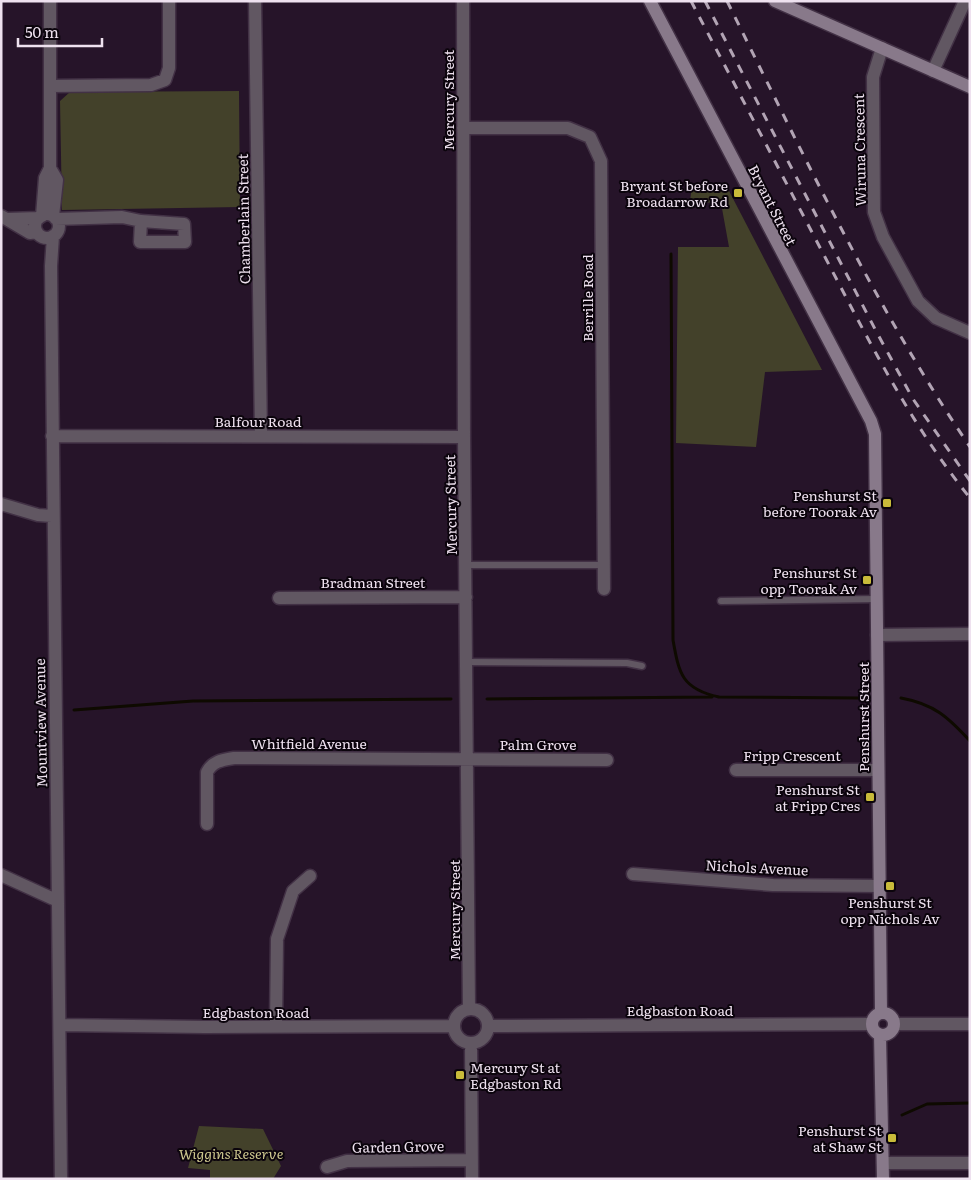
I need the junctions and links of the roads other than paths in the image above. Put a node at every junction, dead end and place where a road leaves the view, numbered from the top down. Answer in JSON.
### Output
{"nodes":[{"id":1,"x":50,"y":1,"type":"edge"},
{"id":2,"x":168,"y":1,"type":"edge"},
{"id":3,"x":256,"y":1,"type":"edge"},
{"id":4,"x":463,"y":1,"type":"edge"},
{"id":5,"x":650,"y":1,"type":"edge"},
{"id":6,"x":965,"y":1,"type":"edge"},
{"id":7,"x":781,"y":4,"type":"edge"},
{"id":8,"x":882,"y":48,"type":"junction"},
{"id":9,"x":933,"y":71,"type":"junction"},
{"id":10,"x":50,"y":86,"type":"junction"},
{"id":11,"x":970,"y":87,"type":"edge"},
{"id":12,"x":464,"y":128,"type":"junction"},
{"id":13,"x":48,"y":217,"type":"junction"},
{"id":14,"x":4,"y":218,"type":"edge"},
{"id":15,"x":141,"y":221,"type":"dead end"},
{"id":16,"x":44,"y":235,"type":"junction"},
{"id":17,"x":970,"y":333,"type":"edge"},
{"id":18,"x":871,"y":421,"type":"joint"},
{"id":19,"x":52,"y":436,"type":"junction"},
{"id":20,"x":261,"y":436,"type":"junction"},
{"id":21,"x":464,"y":437,"type":"junction"},
{"id":22,"x":1,"y":504,"type":"edge"},
{"id":23,"x":52,"y":516,"type":"junction"},
{"id":24,"x":466,"y":565,"type":"junction"},
{"id":25,"x":604,"y":566,"type":"junction"},
{"id":26,"x":604,"y":589,"type":"dead end"},
{"id":27,"x":466,"y":597,"type":"junction"},
{"id":28,"x":279,"y":598,"type":"dead end"},
{"id":29,"x":877,"y":599,"type":"junction"},
{"id":30,"x":721,"y":601,"type":"dead end"},
{"id":31,"x":970,"y":634,"type":"edge"},
{"id":32,"x":878,"y":635,"type":"junction"},
{"id":33,"x":467,"y":662,"type":"junction"},
{"id":34,"x":642,"y":666,"type":"dead end"},
{"id":35,"x":468,"y":759,"type":"junction"},
{"id":36,"x":607,"y":760,"type":"dead end"},
{"id":37,"x":736,"y":770,"type":"dead end"},
{"id":38,"x":878,"y":770,"type":"junction"},
{"id":39,"x":207,"y":824,"type":"dead end"},
{"id":40,"x":632,"y":874,"type":"dead end"},
{"id":41,"x":1,"y":875,"type":"edge"},
{"id":42,"x":310,"y":876,"type":"dead end"},
{"id":43,"x":880,"y":886,"type":"junction"},
{"id":44,"x":58,"y":901,"type":"junction"},
{"id":45,"x":469,"y":1009,"type":"junction"},
{"id":46,"x":881,"y":1013,"type":"junction"},
{"id":47,"x":872,"y":1024,"type":"junction"},
{"id":48,"x":894,"y":1024,"type":"junction"},
{"id":49,"x":970,"y":1024,"type":"edge"},
{"id":50,"x":60,"y":1025,"type":"junction"},
{"id":51,"x":276,"y":1026,"type":"junction"},
{"id":52,"x":453,"y":1026,"type":"junction"},
{"id":53,"x":488,"y":1026,"type":"junction"},
{"id":54,"x":880,"y":1035,"type":"junction"},
{"id":55,"x":471,"y":1044,"type":"junction"},
{"id":56,"x":471,"y":1160,"type":"junction"},
{"id":57,"x":970,"y":1162,"type":"edge"},
{"id":58,"x":883,"y":1163,"type":"junction"},
{"id":59,"x":327,"y":1167,"type":"dead end"},
{"id":60,"x":61,"y":1179,"type":"edge"},
{"id":61,"x":472,"y":1179,"type":"edge"},
{"id":62,"x":883,"y":1179,"type":"edge"}],
"edges":[{"from":1,"to":10,"type":"street"},
{"from":2,"to":10,"type":"street"},
{"from":3,"to":20,"type":"street","name":"Chamberlain Street"},
{"from":4,"to":12,"type":"street","name":"Mercury Street"},
{"from":5,"to":18,"type":"street","name":"Bryant Street"},
{"from":6,"to":9,"type":"street"},
{"from":7,"to":8,"type":"street"},
{"from":8,"to":9,"type":"street"},
{"from":8,"to":17,"type":"street","name":"Wiruna Crescent"},
{"from":9,"to":11,"type":"street"},
{"from":10,"to":13,"type":"street"},
{"from":12,"to":21,"type":"street","name":"Mercury Street"},
{"from":12,"to":25,"type":"street","name":"Berrille Road"},
{"from":13,"to":14,"type":"street"},
{"from":13,"to":15,"type":"street"},
{"from":13,"to":16,"type":"street"},
{"from":13,"to":16,"type":"street"},
{"from":14,"to":16,"type":"street"},
{"from":16,"to":19,"type":"street","name":"Mountview Avenue"},
{"from":18,"to":29,"type":"street","name":"Penshurst Street"},
{"from":19,"to":20,"type":"street","name":"Balfour Road"},
{"from":19,"to":23,"type":"street","name":"Mountview Avenue"},
{"from":20,"to":21,"type":"street","name":"Balfour Road"},
{"from":21,"to":24,"type":"street","name":"Mercury Street"},
{"from":22,"to":23,"type":"street"},
{"from":23,"to":44,"type":"street","name":"Mountview Avenue"},
{"from":24,"to":25,"type":"lane"},
{"from":24,"to":27,"type":"street","name":"Mercury Street"},
{"from":25,"to":26,"type":"street","name":"Berrille Road"},
{"from":27,"to":28,"type":"street","name":"Bradman Street"},
{"from":27,"to":33,"type":"street","name":"Mercury Street"},
{"from":29,"to":30,"type":"lane"},
{"from":29,"to":32,"type":"street","name":"Penshurst Street"},
{"from":31,"to":32,"type":"street"},
{"from":32,"to":38,"type":"street","name":"Penshurst Street"},
{"from":33,"to":34,"type":"lane"},
{"from":33,"to":35,"type":"street","name":"Mercury Street"},
{"from":35,"to":36,"type":"street","name":"Palm Grove"},
{"from":35,"to":39,"type":"street","name":"Whitfield Avenue"},
{"from":35,"to":45,"type":"street","name":"Mercury Street"},
{"from":37,"to":38,"type":"street","name":"Fripp Crescent"},
{"from":38,"to":43,"type":"street","name":"Penshurst Street"},
{"from":40,"to":43,"type":"street","name":"Nichols Avenue"},
{"from":41,"to":44,"type":"street"},
{"from":42,"to":51,"type":"street"},
{"from":43,"to":46,"type":"street","name":"Penshurst Street"},
{"from":44,"to":50,"type":"street","name":"Mountview Avenue"},
{"from":45,"to":52,"type":"street"},
{"from":45,"to":53,"type":"street"},
{"from":46,"to":47,"type":"street"},
{"from":46,"to":48,"type":"street"},
{"from":47,"to":53,"type":"street","name":"Edgbaston Road"},
{"from":47,"to":54,"type":"street"},
{"from":48,"to":49,"type":"street"},
{"from":48,"to":54,"type":"street"},
{"from":50,"to":51,"type":"street","name":"Edgbaston Road"},
{"from":50,"to":60,"type":"street","name":"Mountview Avenue"},
{"from":51,"to":52,"type":"street","name":"Edgbaston Road"},
{"from":52,"to":55,"type":"street"},
{"from":53,"to":55,"type":"street"},
{"from":54,"to":58,"type":"street"},
{"from":55,"to":56,"type":"street"},
{"from":56,"to":59,"type":"street","name":"Garden Grove"},
{"from":56,"to":61,"type":"street"},
{"from":57,"to":58,"type":"street"},
{"from":58,"to":62,"type":"street"}]}
